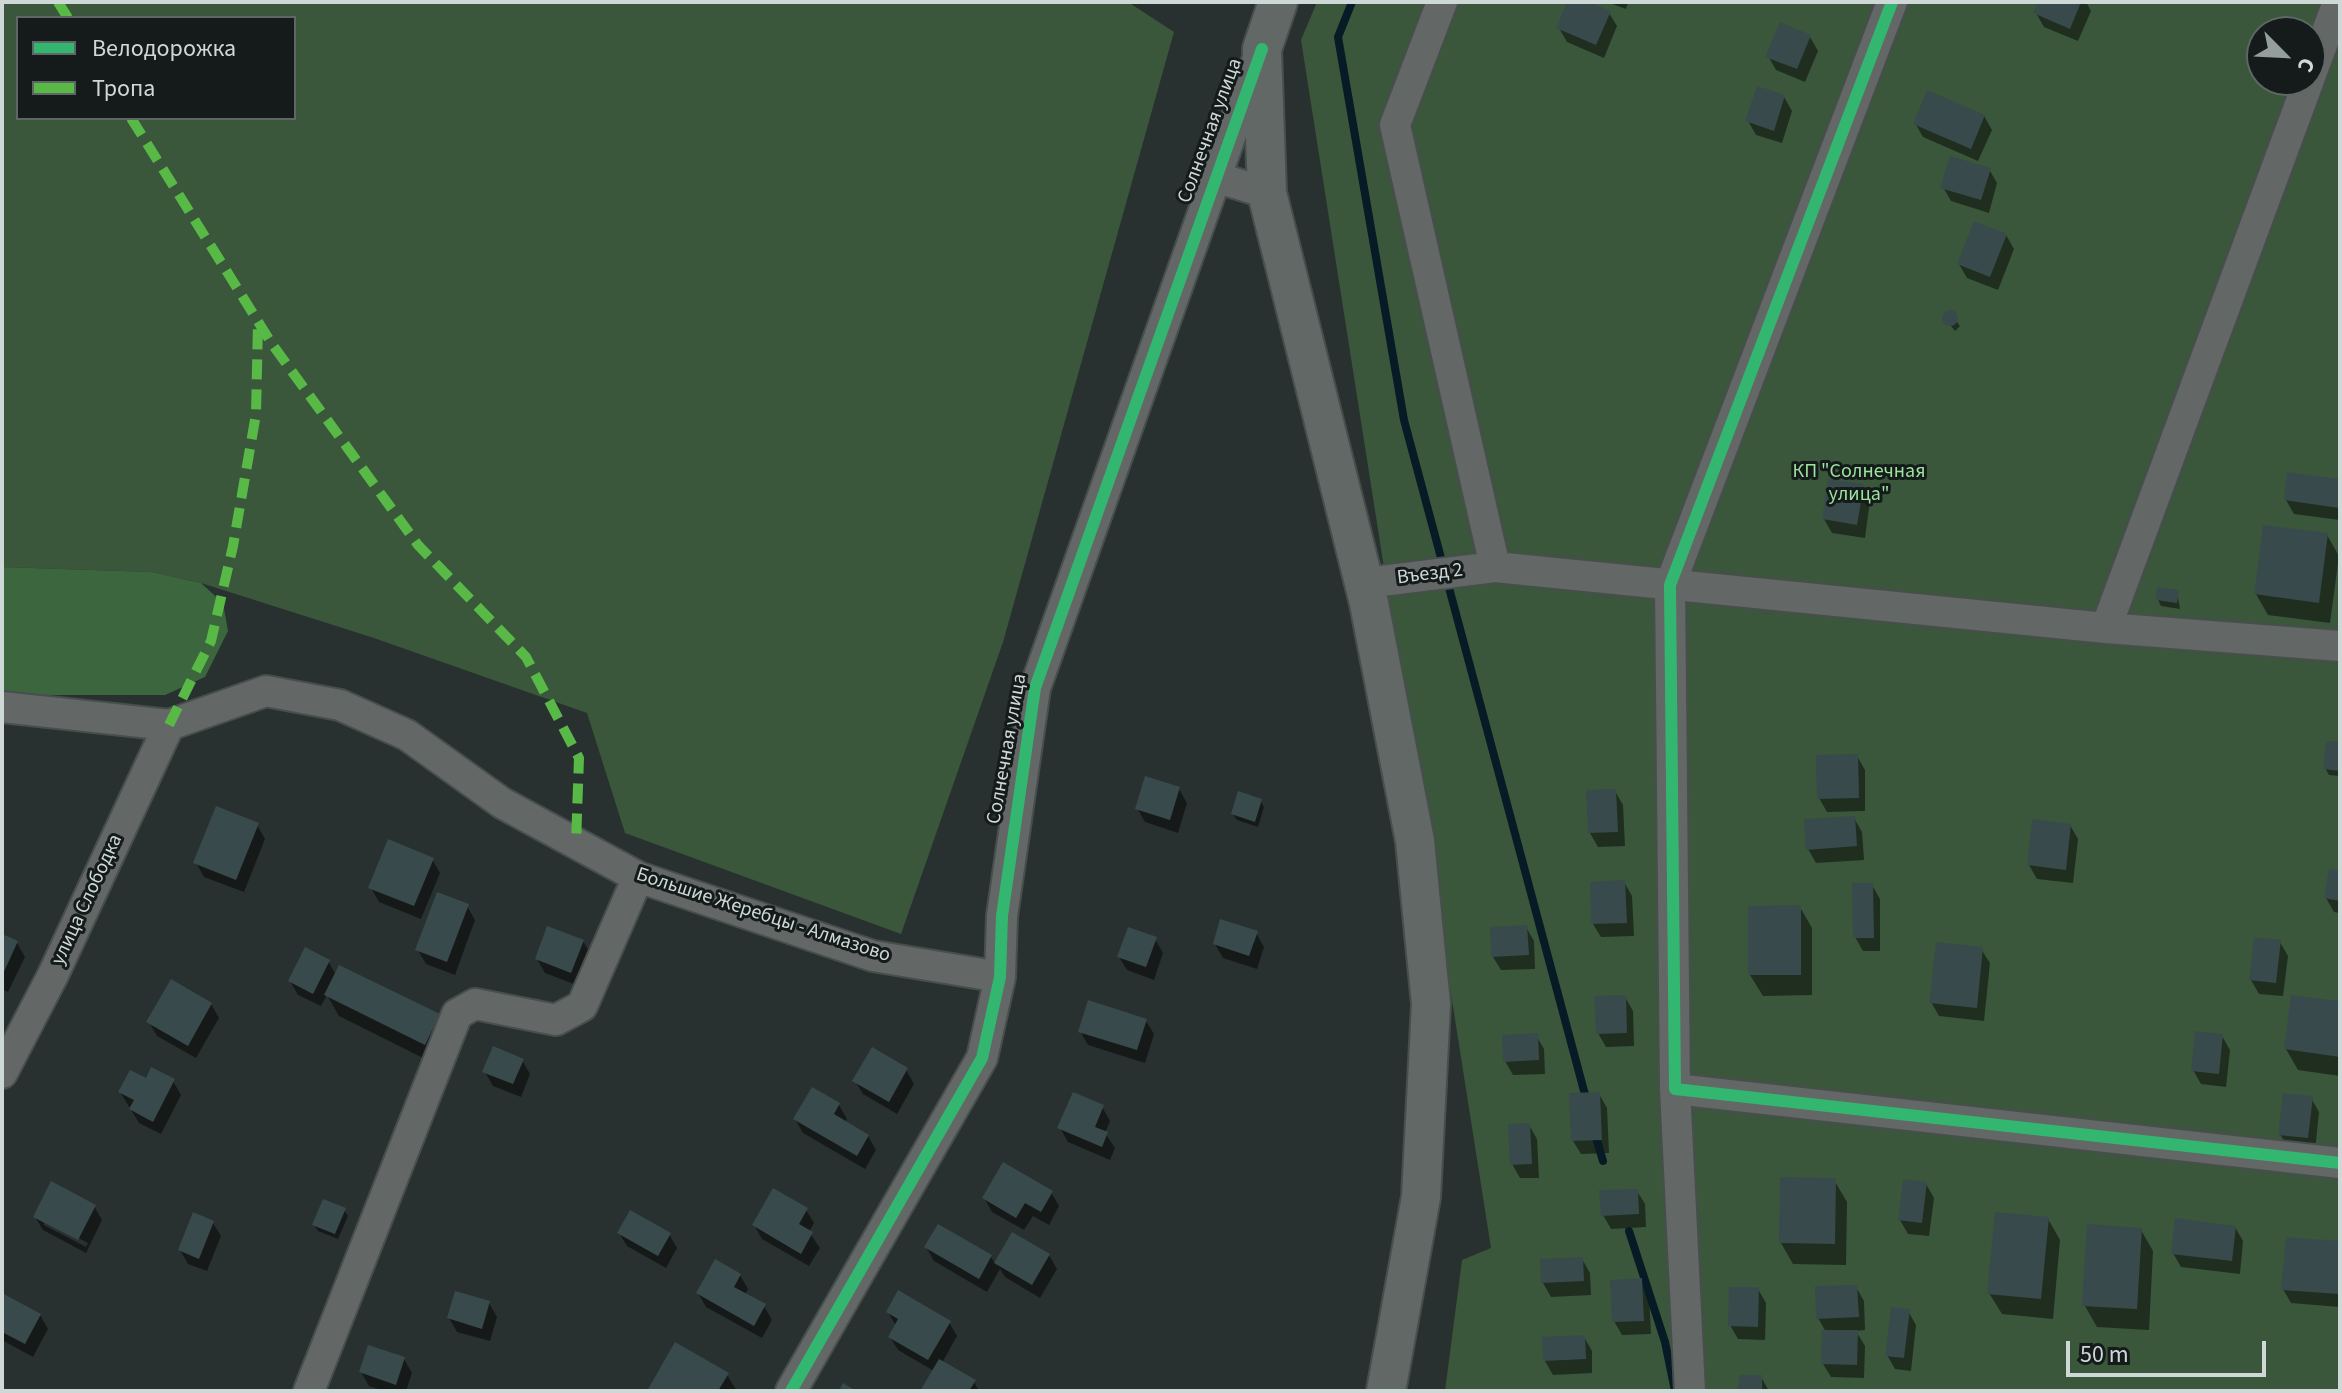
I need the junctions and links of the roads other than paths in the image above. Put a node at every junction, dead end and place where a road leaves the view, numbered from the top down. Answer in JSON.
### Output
{"nodes":[{"id":1,"x":1278,"y":2,"type":"edge"},
{"id":2,"x":1442,"y":2,"type":"edge"},
{"id":3,"x":1892,"y":2,"type":"edge"},
{"id":4,"x":2338,"y":2,"type":"edge"},
{"id":5,"x":2326,"y":33,"type":"edge"},
{"id":6,"x":1262,"y":49,"type":"junction"},
{"id":7,"x":2302,"y":96,"type":"edge"},
{"id":8,"x":1215,"y":177,"type":"junction"},
{"id":9,"x":1267,"y":193,"type":"junction"},
{"id":10,"x":1495,"y":567,"type":"junction"},
{"id":11,"x":1365,"y":583,"type":"junction"},
{"id":12,"x":1670,"y":585,"type":"junction"},
{"id":13,"x":2106,"y":628,"type":"junction"},
{"id":14,"x":2340,"y":646,"type":"edge"},
{"id":15,"x":2,"y":707,"type":"edge"},
{"id":16,"x":169,"y":725,"type":"junction"},
{"id":17,"x":638,"y":877,"type":"junction"},
{"id":18,"x":1000,"y":977,"type":"junction"},
{"id":19,"x":2,"y":1073,"type":"edge"},
{"id":20,"x":1675,"y":1089,"type":"junction"},
{"id":21,"x":2340,"y":1163,"type":"edge"},
{"id":22,"x":309,"y":1391,"type":"edge"},
{"id":23,"x":791,"y":1391,"type":"edge"},
{"id":24,"x":1386,"y":1391,"type":"edge"},
{"id":25,"x":1690,"y":1391,"type":"edge"}],
"edges":[{"from":1,"to":6,"type":"main road"},
{"from":2,"to":10,"type":"street"},
{"from":3,"to":12,"type":"street"},
{"from":4,"to":5,"type":"street"},
{"from":6,"to":8,"type":"street","name":"Солнечная улица"},
{"from":6,"to":9,"type":"main road"},
{"from":7,"to":13,"type":"street"},
{"from":8,"to":9,"type":"street"},
{"from":8,"to":18,"type":"street","name":"Солнечная улица"},
{"from":9,"to":11,"type":"main road"},
{"from":10,"to":11,"type":"street","name":"Въезд 2"},
{"from":10,"to":12,"type":"street","name":"Въезд 2"},
{"from":11,"to":24,"type":"main road"},
{"from":12,"to":13,"type":"street","name":"Въезд 2"},
{"from":12,"to":20,"type":"street"},
{"from":13,"to":14,"type":"street","name":"Въезд 2"},
{"from":15,"to":16,"type":"street","name":"Большие Жеребцы - Алмазово"},
{"from":16,"to":17,"type":"street","name":"Большие Жеребцы - Алмазово"},
{"from":16,"to":19,"type":"street","name":"улица Слободка"},
{"from":17,"to":18,"type":"street","name":"Большие Жеребцы - Алмазово"},
{"from":17,"to":22,"type":"street"},
{"from":18,"to":23,"type":"street","name":"Солнечная улица"},
{"from":20,"to":21,"type":"street"},
{"from":20,"to":25,"type":"street"}]}
